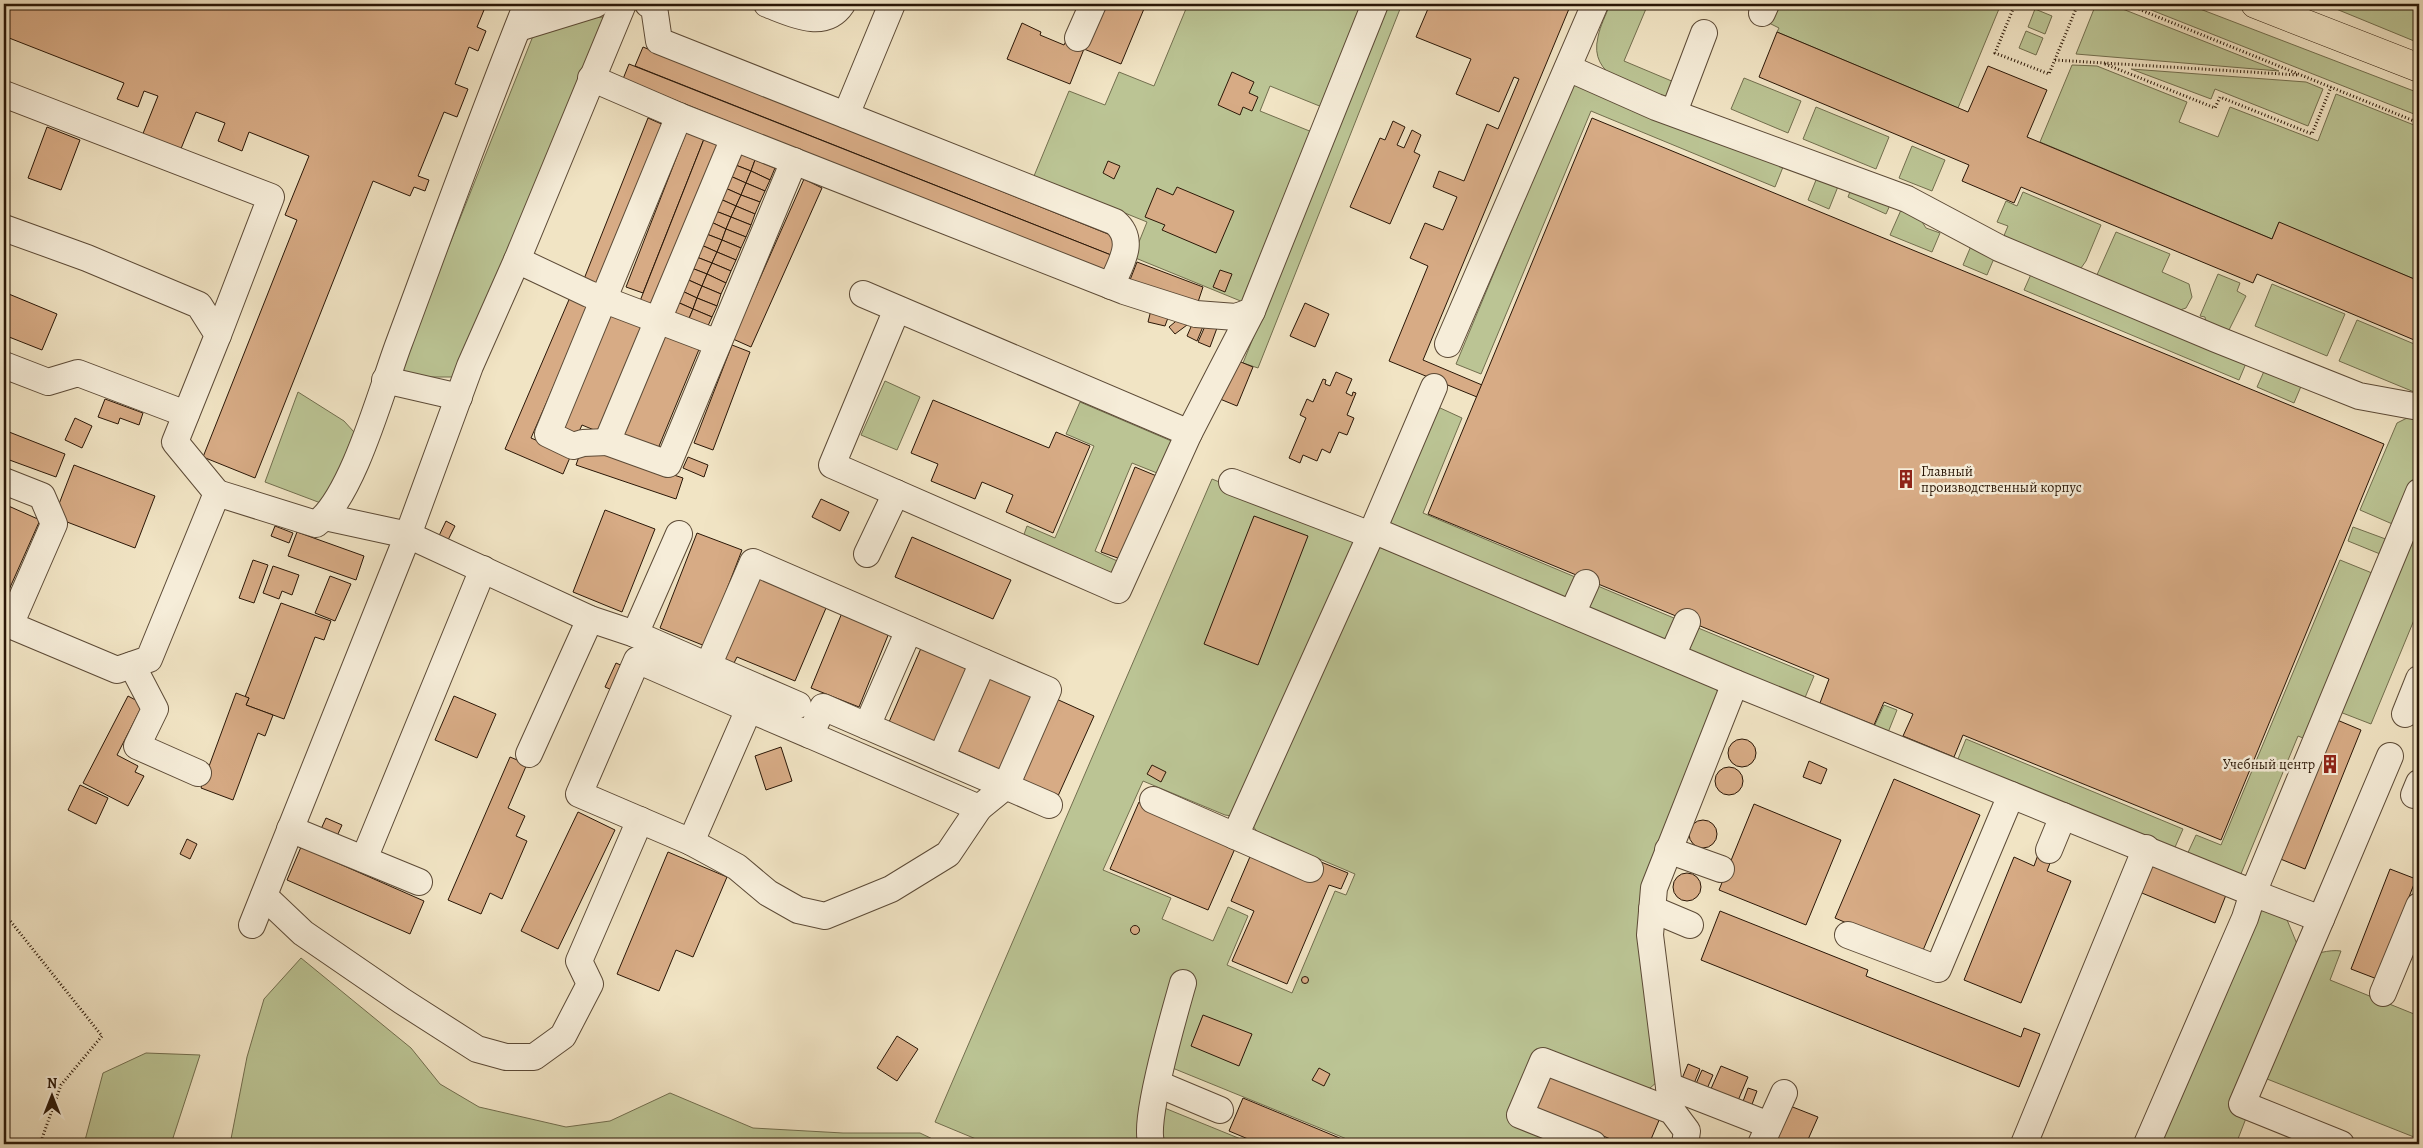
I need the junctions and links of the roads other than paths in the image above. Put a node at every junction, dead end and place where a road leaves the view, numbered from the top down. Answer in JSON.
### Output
{"nodes":[{"id":1,"x":527,"y":4,"type":"edge"},
{"id":2,"x":596,"y":4,"type":"edge"},
{"id":3,"x":623,"y":4,"type":"edge"},
{"id":4,"x":648,"y":4,"type":"edge"},
{"id":5,"x":767,"y":4,"type":"edge"},
{"id":6,"x":842,"y":4,"type":"edge"},
{"id":7,"x":892,"y":4,"type":"edge"},
{"id":8,"x":1093,"y":4,"type":"edge"},
{"id":9,"x":1375,"y":4,"type":"edge"},
{"id":10,"x":1595,"y":4,"type":"edge"},
{"id":11,"x":2255,"y":4,"type":"edge"},
{"id":12,"x":518,"y":28,"type":"junction"},
{"id":13,"x":1704,"y":33,"type":"dead end"},
{"id":14,"x":1078,"y":38,"type":"dead end"},
{"id":15,"x":1568,"y":68,"type":"junction"},
{"id":16,"x":2419,"y":68,"type":"edge"},
{"id":17,"x":591,"y":78,"type":"junction"},
{"id":18,"x":4,"y":94,"type":"edge"},
{"id":19,"x":1674,"y":112,"type":"junction"},
{"id":20,"x":846,"y":115,"type":"junction"},
{"id":21,"x":679,"y":116,"type":"junction"},
{"id":22,"x":734,"y":138,"type":"junction"},
{"id":23,"x":794,"y":161,"type":"junction"},
{"id":24,"x":4,"y":228,"type":"edge"},
{"id":25,"x":517,"y":260,"type":"junction"},
{"id":26,"x":1111,"y":286,"type":"junction"},
{"id":27,"x":863,"y":294,"type":"dead end"},
{"id":28,"x":604,"y":300,"type":"junction"},
{"id":29,"x":897,"y":309,"type":"junction"},
{"id":30,"x":1252,"y":311,"type":"junction"},
{"id":31,"x":659,"y":321,"type":"junction"},
{"id":32,"x":218,"y":335,"type":"junction"},
{"id":33,"x":718,"y":343,"type":"junction"},
{"id":34,"x":1448,"y":344,"type":"dead end"},
{"id":35,"x":4,"y":365,"type":"edge"},
{"id":36,"x":385,"y":380,"type":"junction"},
{"id":37,"x":1434,"y":387,"type":"dead end"},
{"id":38,"x":459,"y":397,"type":"junction"},
{"id":39,"x":2419,"y":407,"type":"edge"},
{"id":40,"x":186,"y":414,"type":"junction"},
{"id":41,"x":1189,"y":433,"type":"junction"},
{"id":42,"x":607,"y":442,"type":"junction"},
{"id":43,"x":4,"y":481,"type":"edge"},
{"id":44,"x":1232,"y":482,"type":"dead end"},
{"id":45,"x":2419,"y":492,"type":"edge"},
{"id":46,"x":217,"y":493,"type":"junction"},
{"id":47,"x":896,"y":493,"type":"junction"},
{"id":48,"x":325,"y":517,"type":"junction"},
{"id":49,"x":1372,"y":533,"type":"junction"},
{"id":50,"x":679,"y":534,"type":"dead end"},
{"id":51,"x":408,"y":536,"type":"junction"},
{"id":52,"x":867,"y":554,"type":"dead end"},
{"id":53,"x":482,"y":569,"type":"junction"},
{"id":54,"x":1586,"y":583,"type":"dead end"},
{"id":55,"x":1572,"y":614,"type":"junction"},
{"id":56,"x":590,"y":619,"type":"junction"},
{"id":57,"x":1686,"y":622,"type":"dead end"},
{"id":58,"x":7,"y":625,"type":"edge"},
{"id":59,"x":909,"y":630,"type":"junction"},
{"id":60,"x":635,"y":634,"type":"junction"},
{"id":61,"x":1672,"y":656,"type":"junction"},
{"id":62,"x":983,"y":662,"type":"junction"},
{"id":63,"x":132,"y":665,"type":"junction"},
{"id":64,"x":708,"y":666,"type":"junction"},
{"id":65,"x":1735,"y":683,"type":"junction"},
{"id":66,"x":2418,"y":687,"type":"edge"},
{"id":67,"x":798,"y":705,"type":"dead end"},
{"id":68,"x":749,"y":709,"type":"junction"},
{"id":69,"x":2405,"y":714,"type":"dead end"},
{"id":70,"x":867,"y":726,"type":"junction"},
{"id":71,"x":810,"y":735,"type":"junction"},
{"id":72,"x":529,"y":754,"type":"dead end"},
{"id":73,"x":2390,"y":756,"type":"dead end"},
{"id":74,"x":941,"y":758,"type":"junction"},
{"id":75,"x":198,"y":774,"type":"dead end"},
{"id":76,"x":1006,"y":786,"type":"junction"},
{"id":77,"x":2011,"y":794,"type":"junction"},
{"id":78,"x":1153,"y":800,"type":"dead end"},
{"id":79,"x":1049,"y":805,"type":"dead end"},
{"id":80,"x":979,"y":808,"type":"junction"},
{"id":81,"x":2063,"y":816,"type":"junction"},
{"id":82,"x":640,"y":820,"type":"junction"},
{"id":83,"x":290,"y":829,"type":"junction"},
{"id":84,"x":1236,"y":836,"type":"junction"},
{"id":85,"x":691,"y":842,"type":"junction"},
{"id":86,"x":2146,"y":848,"type":"junction"},
{"id":87,"x":1668,"y":850,"type":"junction"},
{"id":88,"x":2049,"y":850,"type":"dead end"},
{"id":89,"x":364,"y":859,"type":"junction"},
{"id":90,"x":1310,"y":868,"type":"dead end"},
{"id":91,"x":1721,"y":869,"type":"dead end"},
{"id":92,"x":419,"y":882,"type":"dead end"},
{"id":93,"x":2253,"y":893,"type":"junction"},
{"id":94,"x":264,"y":896,"type":"junction"},
{"id":95,"x":1652,"y":909,"type":"junction"},
{"id":96,"x":2321,"y":919,"type":"junction"},
{"id":97,"x":2416,"y":921,"type":"edge"},
{"id":98,"x":1690,"y":924,"type":"dead end"},
{"id":99,"x":252,"y":926,"type":"dead end"},
{"id":100,"x":1848,"y":935,"type":"dead end"},
{"id":101,"x":1183,"y":983,"type":"dead end"},
{"id":102,"x":2383,"y":993,"type":"dead end"},
{"id":103,"x":1158,"y":1084,"type":"junction"},
{"id":104,"x":1784,"y":1093,"type":"dead end"},
{"id":105,"x":1670,"y":1099,"type":"junction"},
{"id":106,"x":1220,"y":1110,"type":"dead end"},
{"id":107,"x":1765,"y":1134,"type":"edge"},
{"id":108,"x":1152,"y":1144,"type":"edge"},
{"id":109,"x":1593,"y":1144,"type":"edge"},
{"id":110,"x":1685,"y":1144,"type":"edge"},
{"id":111,"x":2024,"y":1144,"type":"edge"},
{"id":112,"x":2147,"y":1144,"type":"edge"},
{"id":113,"x":2341,"y":1144,"type":"edge"}],
"edges":[{"from":1,"to":12,"type":"lane"},
{"from":2,"to":12,"type":"lane"},
{"from":3,"to":17,"type":"lane"},
{"from":4,"to":20,"type":"lane"},
{"from":5,"to":6,"type":"lane"},
{"from":7,"to":20,"type":"lane"},
{"from":8,"to":14,"type":"lane"},
{"from":9,"to":30,"type":"lane"},
{"from":10,"to":15,"type":"lane"},
{"from":11,"to":16,"type":"main road"},
{"from":12,"to":36,"type":"lane"},
{"from":13,"to":19,"type":"lane"},
{"from":15,"to":19,"type":"lane"},
{"from":15,"to":34,"type":"lane"},
{"from":17,"to":21,"type":"lane"},
{"from":17,"to":25,"type":"lane"},
{"from":18,"to":32,"type":"lane"},
{"from":19,"to":39,"type":"lane"},
{"from":20,"to":26,"type":"lane"},
{"from":21,"to":22,"type":"lane"},
{"from":21,"to":28,"type":"lane"},
{"from":22,"to":23,"type":"lane"},
{"from":22,"to":31,"type":"lane"},
{"from":23,"to":26,"type":"lane"},
{"from":23,"to":33,"type":"lane"},
{"from":24,"to":32,"type":"lane"},
{"from":25,"to":28,"type":"lane"},
{"from":25,"to":38,"type":"lane"},
{"from":26,"to":30,"type":"lane"},
{"from":27,"to":29,"type":"lane"},
{"from":28,"to":31,"type":"lane"},
{"from":28,"to":42,"type":"lane"},
{"from":29,"to":41,"type":"lane"},
{"from":29,"to":47,"type":"lane"},
{"from":30,"to":41,"type":"lane"},
{"from":31,"to":33,"type":"lane"},
{"from":31,"to":42,"type":"lane"},
{"from":32,"to":40,"type":"lane"},
{"from":33,"to":42,"type":"lane"},
{"from":35,"to":40,"type":"lane"},
{"from":36,"to":38,"type":"lane"},
{"from":36,"to":48,"type":"lane"},
{"from":37,"to":49,"type":"lane"},
{"from":38,"to":51,"type":"lane"},
{"from":40,"to":46,"type":"lane"},
{"from":41,"to":47,"type":"lane"},
{"from":43,"to":58,"type":"lane"},
{"from":44,"to":49,"type":"lane"},
{"from":45,"to":93,"type":"lane"},
{"from":46,"to":48,"type":"lane"},
{"from":46,"to":63,"type":"lane"},
{"from":47,"to":52,"type":"lane"},
{"from":48,"to":51,"type":"lane"},
{"from":49,"to":55,"type":"lane"},
{"from":49,"to":84,"type":"lane"},
{"from":50,"to":60,"type":"lane"},
{"from":51,"to":53,"type":"lane"},
{"from":51,"to":83,"type":"lane"},
{"from":53,"to":56,"type":"lane"},
{"from":53,"to":89,"type":"lane"},
{"from":54,"to":55,"type":"lane"},
{"from":55,"to":61,"type":"lane"},
{"from":56,"to":60,"type":"lane"},
{"from":56,"to":72,"type":"lane"},
{"from":57,"to":61,"type":"lane"},
{"from":58,"to":63,"type":"lane"},
{"from":59,"to":62,"type":"lane"},
{"from":59,"to":64,"type":"lane"},
{"from":59,"to":70,"type":"lane"},
{"from":60,"to":64,"type":"lane"},
{"from":61,"to":65,"type":"lane"},
{"from":62,"to":74,"type":"lane"},
{"from":62,"to":76,"type":"lane"},
{"from":63,"to":75,"type":"lane"},
{"from":64,"to":67,"type":"lane"},
{"from":65,"to":77,"type":"lane"},
{"from":65,"to":87,"type":"lane"},
{"from":66,"to":69,"type":"lane"},
{"from":68,"to":71,"type":"lane"},
{"from":68,"to":82,"type":"lane"},
{"from":68,"to":85,"type":"lane"},
{"from":70,"to":71,"type":"lane"},
{"from":70,"to":74,"type":"lane"},
{"from":71,"to":80,"type":"lane"},
{"from":73,"to":96,"type":"lane"},
{"from":74,"to":76,"type":"lane"},
{"from":76,"to":79,"type":"lane"},
{"from":76,"to":80,"type":"lane"},
{"from":77,"to":81,"type":"lane"},
{"from":77,"to":100,"type":"lane"},
{"from":78,"to":84,"type":"lane"},
{"from":80,"to":85,"type":"lane"},
{"from":81,"to":86,"type":"lane"},
{"from":81,"to":88,"type":"lane"},
{"from":82,"to":85,"type":"lane"},
{"from":82,"to":94,"type":"lane"},
{"from":83,"to":89,"type":"lane"},
{"from":83,"to":94,"type":"lane"},
{"from":84,"to":90,"type":"lane"},
{"from":86,"to":93,"type":"lane"},
{"from":86,"to":111,"type":"lane"},
{"from":87,"to":91,"type":"lane"},
{"from":87,"to":95,"type":"lane"},
{"from":89,"to":92,"type":"lane"},
{"from":93,"to":96,"type":"lane"},
{"from":93,"to":112,"type":"lane"},
{"from":94,"to":99,"type":"lane"},
{"from":95,"to":98,"type":"lane"},
{"from":95,"to":105,"type":"lane"},
{"from":96,"to":113,"type":"lane"},
{"from":97,"to":102,"type":"lane"},
{"from":101,"to":103,"type":"lane"},
{"from":103,"to":106,"type":"lane"},
{"from":103,"to":108,"type":"lane"},
{"from":104,"to":107,"type":"lane"},
{"from":105,"to":107,"type":"lane"},
{"from":105,"to":109,"type":"lane"},
{"from":105,"to":110,"type":"lane"}]}
